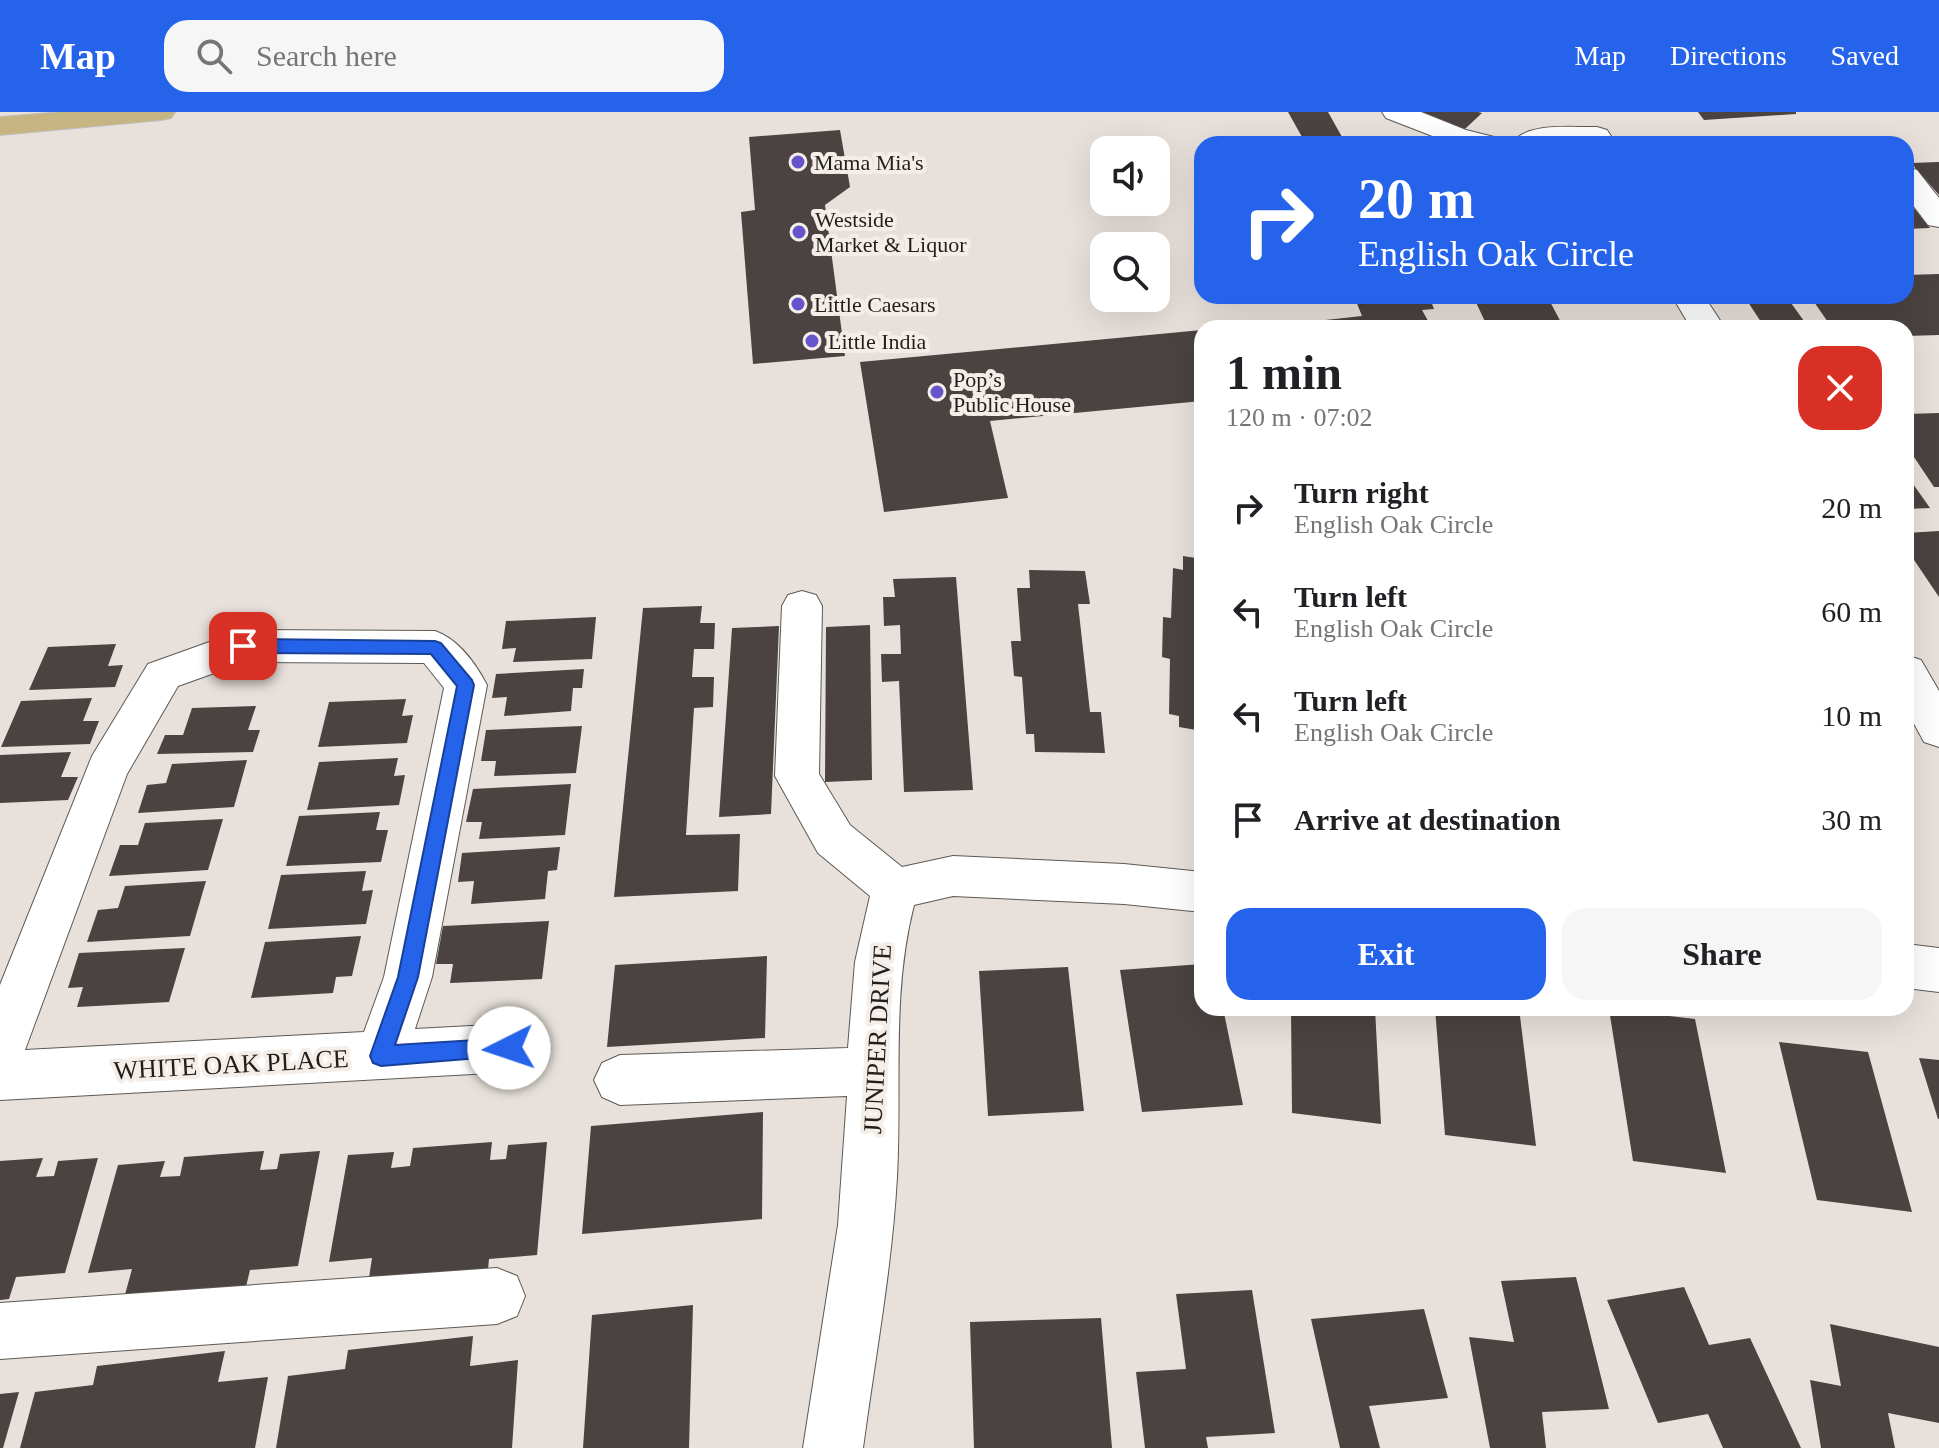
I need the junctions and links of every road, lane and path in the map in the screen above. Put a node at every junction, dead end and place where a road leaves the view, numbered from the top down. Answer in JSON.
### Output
{"nodes":[{"id":1,"x":161,"y":112,"type":"edge"},
{"id":2,"x":1396,"y":112,"type":"edge"},
{"id":3,"x":0,"y":126,"type":"edge"},
{"id":4,"x":1593,"y":131,"type":"edge"},
{"id":5,"x":1456,"y":136,"type":"edge"},
{"id":6,"x":1551,"y":136,"type":"edge"},
{"id":7,"x":1914,"y":186,"type":"edge"},
{"id":8,"x":1939,"y":218,"type":"edge"},
{"id":9,"x":802,"y":606,"type":"dead end"},
{"id":10,"x":1914,"y":685,"type":"edge"},
{"id":11,"x":1939,"y":730,"type":"edge"},
{"id":12,"x":895,"y":889,"type":"junction"},
{"id":13,"x":1194,"y":891,"type":"edge"},
{"id":14,"x":1914,"y":967,"type":"edge"},
{"id":15,"x":1939,"y":970,"type":"edge"},
{"id":16,"x":509,"y":1048,"type":"dead end"},
{"id":17,"x":0,"y":1049,"type":"edge"},
{"id":18,"x":381,"y":1056,"type":"junction"},
{"id":19,"x":875,"y":1071,"type":"junction"},
{"id":20,"x":0,"y":1076,"type":"edge"},
{"id":21,"x":620,"y":1080,"type":"dead end"},
{"id":22,"x":497,"y":1296,"type":"dead end"},
{"id":23,"x":0,"y":1331,"type":"edge"},
{"id":24,"x":833,"y":1448,"type":"edge"}],
"edges":[{"from":1,"to":3,"type":"main road"},
{"from":2,"to":5,"type":"street"},
{"from":4,"to":6,"type":"street"},
{"from":7,"to":8,"type":"street"},
{"from":9,"to":12,"type":"street"},
{"from":10,"to":11,"type":"street"},
{"from":12,"to":13,"type":"street"},
{"from":12,"to":19,"type":"street","name":"JUNIPER DRIVE"},
{"from":14,"to":15,"type":"street"},
{"from":16,"to":18,"type":"street","name":"WHITE OAK PLACE"},
{"from":17,"to":18,"type":"street"},
{"from":18,"to":20,"type":"street","name":"WHITE OAK PLACE"},
{"from":19,"to":21,"type":"street"},
{"from":19,"to":24,"type":"street","name":"JUNIPER DRIVE"},
{"from":22,"to":23,"type":"street"}]}
